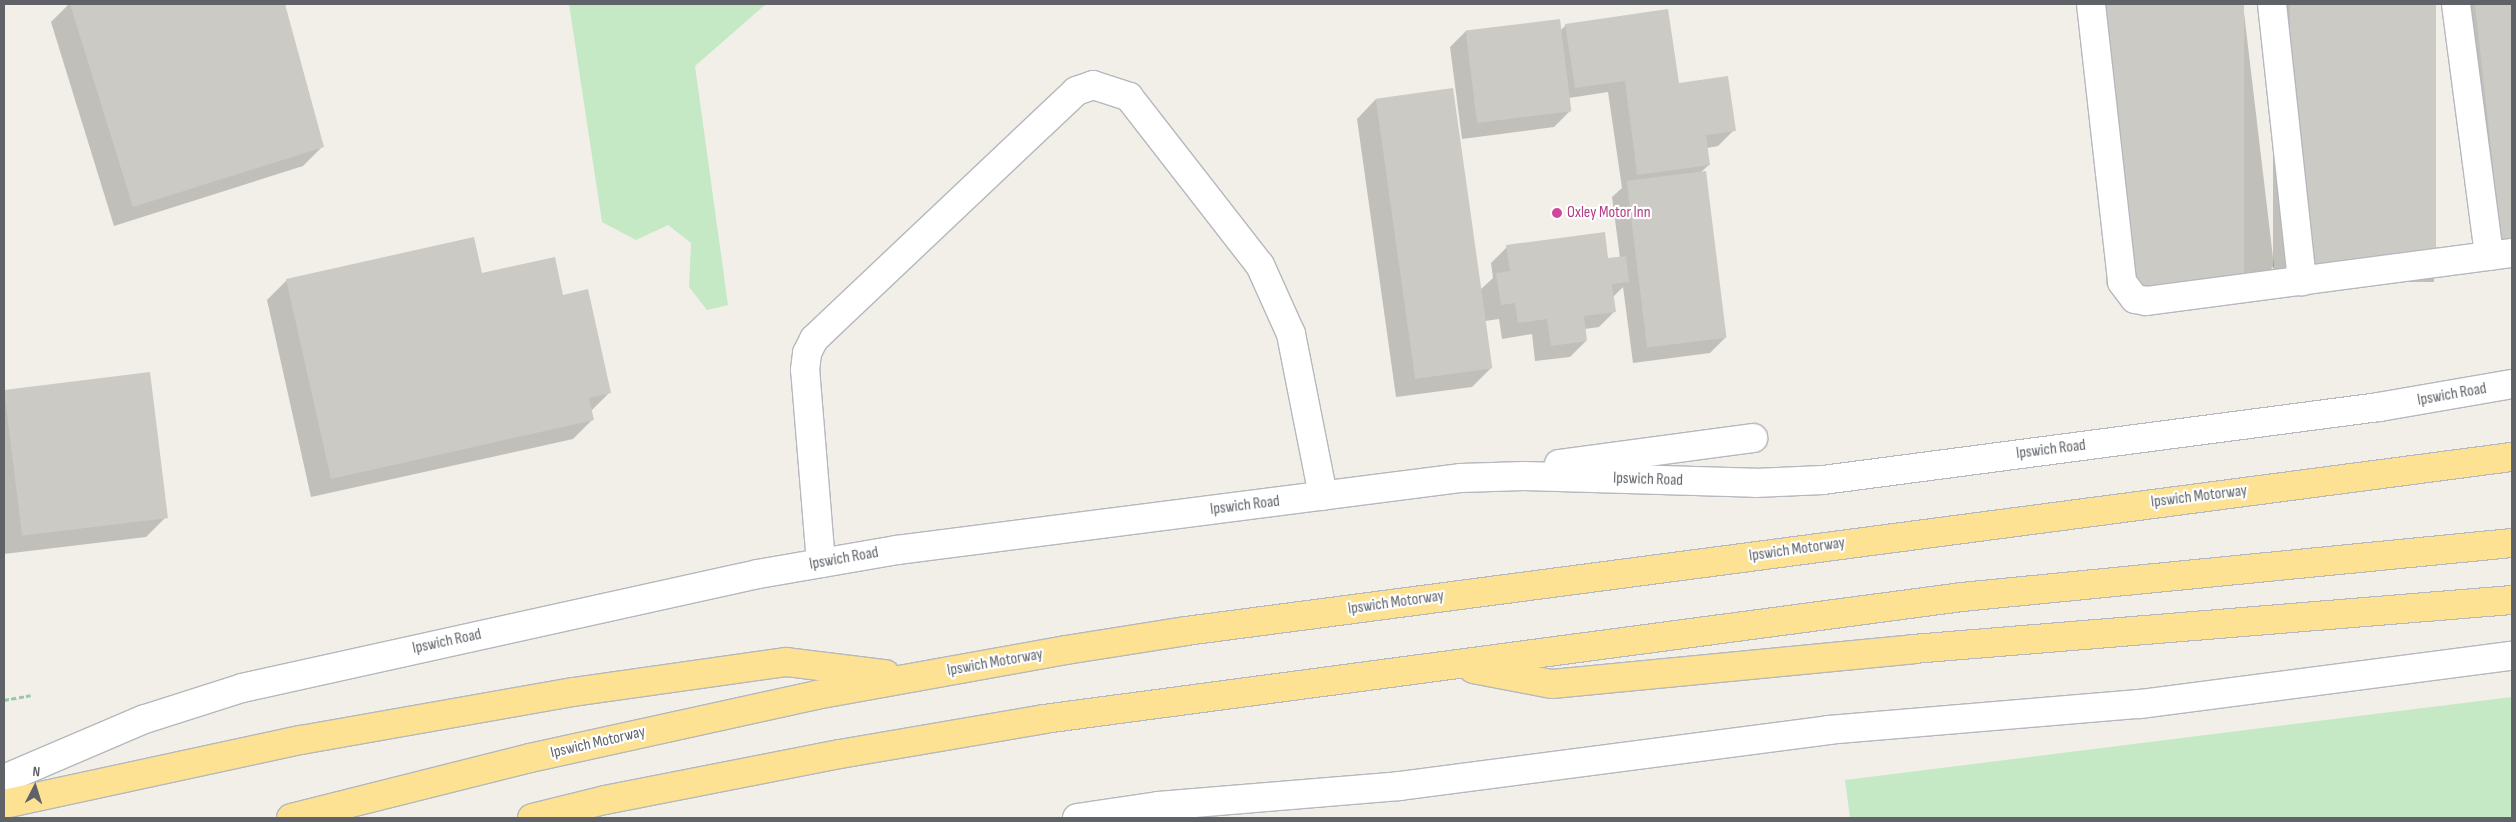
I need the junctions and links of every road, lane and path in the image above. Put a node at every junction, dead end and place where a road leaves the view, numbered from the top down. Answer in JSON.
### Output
{"nodes":[{"id":1,"x":2091,"y":4,"type":"edge"},
{"id":2,"x":2272,"y":4,"type":"edge"},
{"id":3,"x":2456,"y":4,"type":"edge"},
{"id":4,"x":2501,"y":254,"type":"edge"},
{"id":5,"x":2302,"y":281,"type":"junction"},
{"id":6,"x":2512,"y":384,"type":"edge"},
{"id":7,"x":1753,"y":438,"type":"dead end"},
{"id":8,"x":2512,"y":457,"type":"edge"},
{"id":9,"x":1425,"y":482,"type":"junction"},
{"id":10,"x":1323,"y":496,"type":"junction"},
{"id":11,"x":2512,"y":543,"type":"edge"},
{"id":12,"x":821,"y":563,"type":"junction"},
{"id":13,"x":2512,"y":600,"type":"edge"},
{"id":14,"x":2512,"y":656,"type":"edge"},
{"id":15,"x":1447,"y":664,"type":"junction"},
{"id":16,"x":911,"y":678,"type":"junction"},
{"id":17,"x":31,"y":695,"type":"dead end"},
{"id":18,"x":4,"y":700,"type":"edge"},
{"id":19,"x":4,"y":779,"type":"edge"},
{"id":20,"x":4,"y":804,"type":"edge"},
{"id":21,"x":292,"y":818,"type":"edge"},
{"id":22,"x":532,"y":818,"type":"edge"},
{"id":23,"x":1077,"y":818,"type":"edge"}],
"edges":[{"from":1,"to":5,"type":"street"},
{"from":2,"to":5,"type":"street"},
{"from":3,"to":4,"type":"street"},
{"from":4,"to":5,"type":"street"},
{"from":6,"to":9,"type":"street","name":"Ipswich Road"},
{"from":7,"to":9,"type":"street"},
{"from":8,"to":16,"type":"highway","name":"Ipswich Motorway"},
{"from":9,"to":10,"type":"street","name":"Ipswich Road"},
{"from":10,"to":12,"type":"street","name":"Ipswich Road"},
{"from":10,"to":12,"type":"street"},
{"from":11,"to":15,"type":"highway"},
{"from":12,"to":19,"type":"street","name":"Ipswich Road"},
{"from":13,"to":15,"type":"highway"},
{"from":14,"to":23,"type":"street"},
{"from":15,"to":22,"type":"highway"},
{"from":16,"to":20,"type":"highway"},
{"from":16,"to":21,"type":"highway","name":"Ipswich Motorway"},
{"from":17,"to":18,"type":"path"}]}
